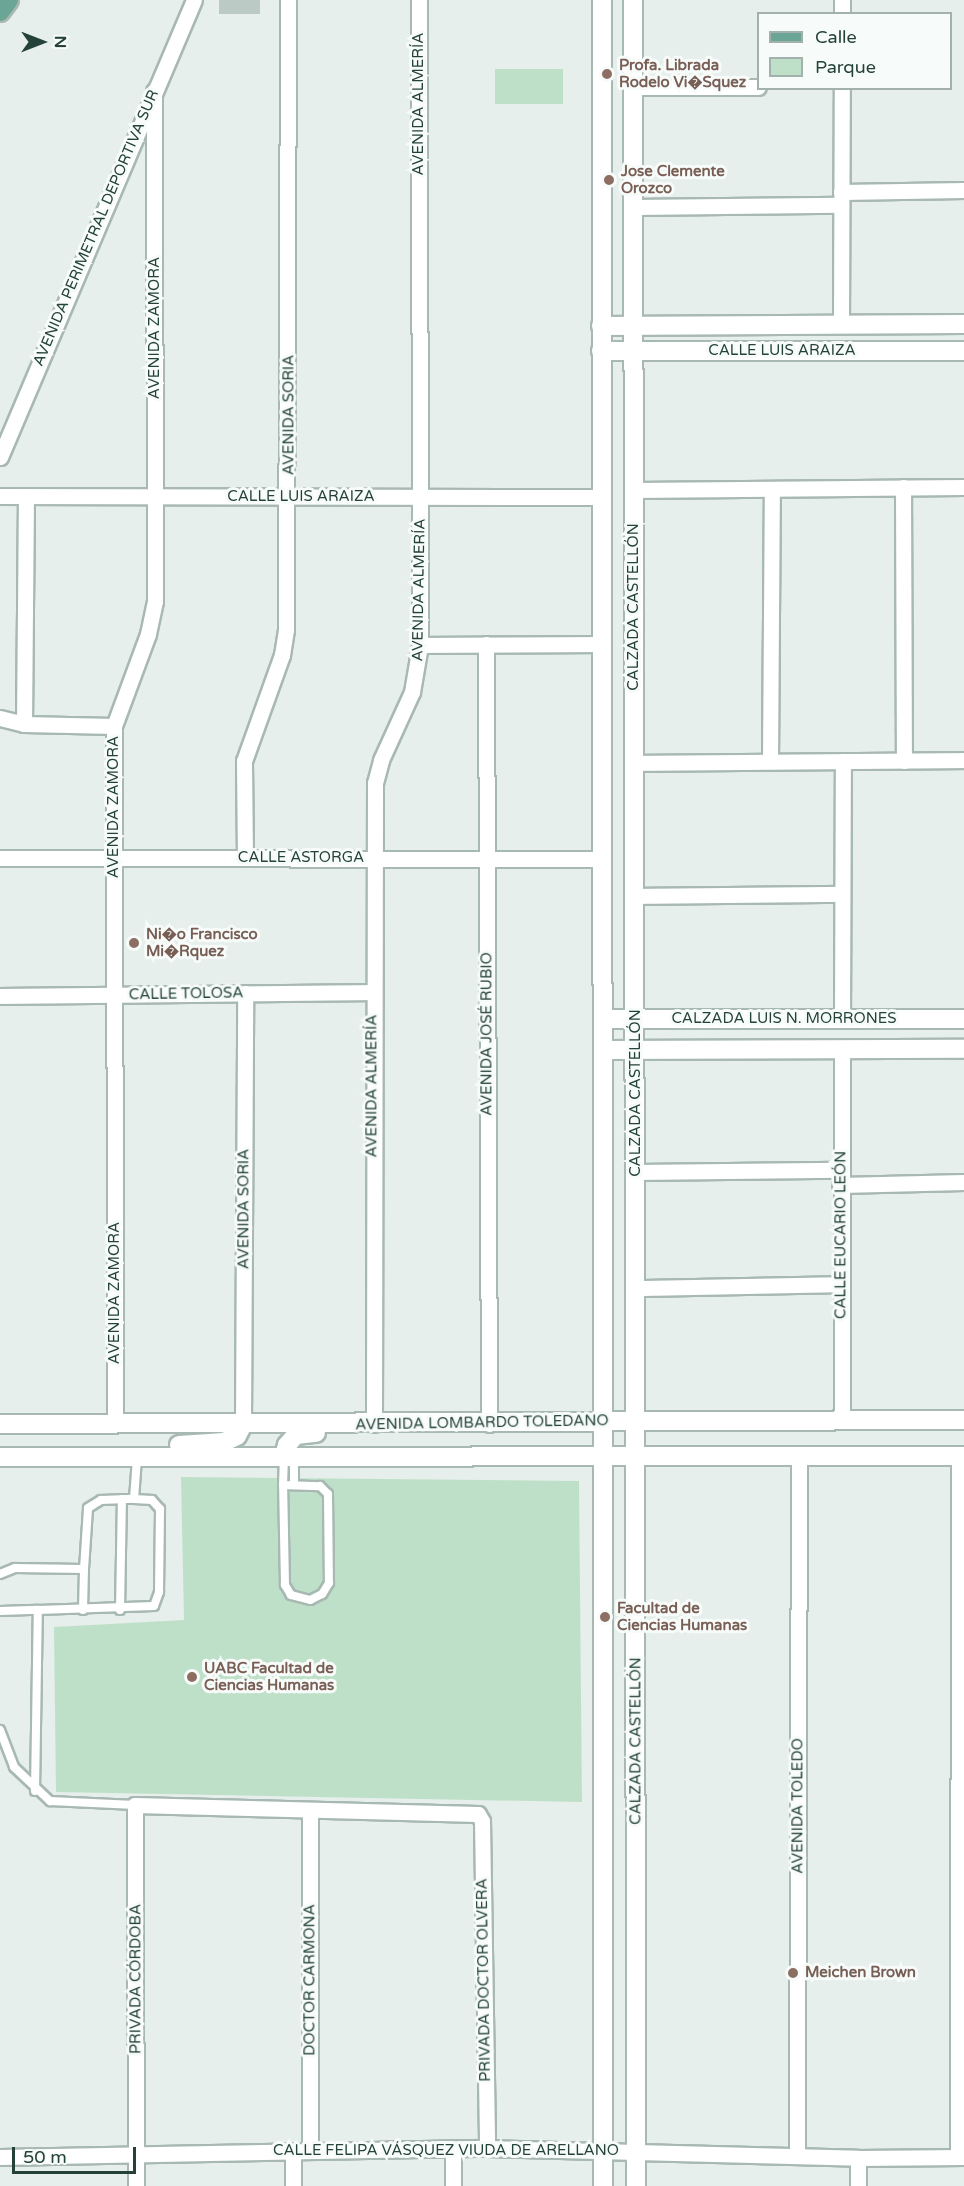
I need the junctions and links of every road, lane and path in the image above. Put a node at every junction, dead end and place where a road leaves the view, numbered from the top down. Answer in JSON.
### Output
{"nodes":[{"id":1,"x":9,"y":0,"type":"edge"},
{"id":2,"x":194,"y":0,"type":"edge"},
{"id":3,"x":288,"y":0,"type":"edge"},
{"id":4,"x":419,"y":0,"type":"edge"},
{"id":5,"x":602,"y":0,"type":"edge"},
{"id":6,"x":633,"y":0,"type":"edge"},
{"id":7,"x":0,"y":12,"type":"edge"},
{"id":8,"x":633,"y":87,"type":"junction"},
{"id":9,"x":757,"y":87,"type":"edge"},
{"id":10,"x":842,"y":90,"type":"edge"},
{"id":11,"x":154,"y":92,"type":"junction"},
{"id":12,"x":964,"y":190,"type":"edge"},
{"id":13,"x":841,"y":198,"type":"junction"},
{"id":14,"x":633,"y":207,"type":"junction"},
{"id":15,"x":909,"y":324,"type":"junction"},
{"id":16,"x":964,"y":324,"type":"edge"},
{"id":17,"x":841,"y":325,"type":"junction"},
{"id":18,"x":601,"y":326,"type":"junction"},
{"id":19,"x":633,"y":326,"type":"junction"},
{"id":20,"x":601,"y":351,"type":"junction"},
{"id":21,"x":632,"y":351,"type":"junction"},
{"id":22,"x":910,"y":351,"type":"junction"},
{"id":23,"x":964,"y":351,"type":"edge"},
{"id":24,"x":0,"y":457,"type":"edge"},
{"id":25,"x":964,"y":487,"type":"edge"},
{"id":26,"x":903,"y":488,"type":"junction"},
{"id":27,"x":772,"y":489,"type":"junction"},
{"id":28,"x":634,"y":490,"type":"junction"},
{"id":29,"x":0,"y":496,"type":"edge"},
{"id":30,"x":26,"y":496,"type":"junction"},
{"id":31,"x":156,"y":497,"type":"junction"},
{"id":32,"x":420,"y":497,"type":"junction"},
{"id":33,"x":601,"y":497,"type":"junction"},
{"id":34,"x":289,"y":498,"type":"junction"},
{"id":35,"x":486,"y":644,"type":"junction"},
{"id":36,"x":602,"y":644,"type":"junction"},
{"id":37,"x":420,"y":645,"type":"junction"},
{"id":38,"x":0,"y":718,"type":"edge"},
{"id":39,"x":24,"y":724,"type":"junction"},
{"id":40,"x":114,"y":726,"type":"junction"},
{"id":41,"x":964,"y":760,"type":"edge"},
{"id":42,"x":770,"y":761,"type":"junction"},
{"id":43,"x":843,"y":761,"type":"junction"},
{"id":44,"x":904,"y":761,"type":"junction"},
{"id":45,"x":634,"y":763,"type":"junction"},
{"id":46,"x":0,"y":858,"type":"edge"},
{"id":47,"x":114,"y":858,"type":"junction"},
{"id":48,"x":245,"y":858,"type":"junction"},
{"id":49,"x":373,"y":858,"type":"junction"},
{"id":50,"x":603,"y":859,"type":"junction"},
{"id":51,"x":486,"y":860,"type":"junction"},
{"id":52,"x":842,"y":894,"type":"junction"},
{"id":53,"x":635,"y":896,"type":"junction"},
{"id":54,"x":372,"y":992,"type":"junction"},
{"id":55,"x":245,"y":993,"type":"junction"},
{"id":56,"x":114,"y":995,"type":"junction"},
{"id":57,"x":0,"y":996,"type":"edge"},
{"id":58,"x":604,"y":1019,"type":"junction"},
{"id":59,"x":636,"y":1019,"type":"junction"},
{"id":60,"x":964,"y":1019,"type":"edge"},
{"id":61,"x":842,"y":1020,"type":"junction"},
{"id":62,"x":964,"y":1049,"type":"edge"},
{"id":63,"x":604,"y":1050,"type":"junction"},
{"id":64,"x":636,"y":1050,"type":"junction"},
{"id":65,"x":842,"y":1050,"type":"junction"},
{"id":66,"x":636,"y":1172,"type":"junction"},
{"id":67,"x":840,"y":1178,"type":"junction"},
{"id":68,"x":964,"y":1182,"type":"edge"},
{"id":69,"x":841,"y":1284,"type":"junction"},
{"id":70,"x":637,"y":1288,"type":"junction"},
{"id":71,"x":842,"y":1420,"type":"junction"},
{"id":72,"x":964,"y":1420,"type":"edge"},
{"id":73,"x":604,"y":1421,"type":"junction"},
{"id":74,"x":636,"y":1421,"type":"junction"},
{"id":75,"x":115,"y":1422,"type":"junction"},
{"id":76,"x":0,"y":1424,"type":"edge"},
{"id":77,"x":41,"y":1424,"type":"junction"},
{"id":78,"x":243,"y":1424,"type":"junction"},
{"id":79,"x":374,"y":1424,"type":"junction"},
{"id":80,"x":489,"y":1424,"type":"junction"},
{"id":81,"x":0,"y":1430,"type":"edge"},
{"id":82,"x":636,"y":1455,"type":"junction"},
{"id":83,"x":137,"y":1456,"type":"junction"},
{"id":84,"x":289,"y":1456,"type":"junction"},
{"id":85,"x":604,"y":1456,"type":"junction"},
{"id":86,"x":799,"y":1456,"type":"junction"},
{"id":87,"x":962,"y":1456,"type":"edge"},
{"id":88,"x":0,"y":1457,"type":"edge"},
{"id":89,"x":283,"y":1485,"type":"junction"},
{"id":90,"x":294,"y":1485,"type":"junction"},
{"id":91,"x":122,"y":1499,"type":"junction"},
{"id":92,"x":134,"y":1499,"type":"junction"},
{"id":93,"x":84,"y":1569,"type":"junction"},
{"id":94,"x":0,"y":1574,"type":"edge"},
{"id":95,"x":38,"y":1610,"type":"junction"},
{"id":96,"x":83,"y":1610,"type":"junction"},
{"id":97,"x":120,"y":1610,"type":"junction"},
{"id":98,"x":0,"y":1611,"type":"edge"},
{"id":99,"x":0,"y":1730,"type":"edge"},
{"id":100,"x":35,"y":1791,"type":"junction"},
{"id":101,"x":135,"y":1806,"type":"junction"},
{"id":102,"x":310,"y":1810,"type":"junction"},
{"id":103,"x":487,"y":2148,"type":"junction"},
{"id":104,"x":453,"y":2149,"type":"junction"},
{"id":105,"x":310,"y":2150,"type":"junction"},
{"id":106,"x":603,"y":2150,"type":"junction"},
{"id":107,"x":293,"y":2151,"type":"junction"},
{"id":108,"x":636,"y":2152,"type":"junction"},
{"id":109,"x":136,"y":2154,"type":"junction"},
{"id":110,"x":797,"y":2156,"type":"junction"},
{"id":111,"x":0,"y":2157,"type":"edge"},
{"id":112,"x":961,"y":2157,"type":"edge"},
{"id":113,"x":858,"y":2158,"type":"junction"},
{"id":114,"x":136,"y":2186,"type":"edge"},
{"id":115,"x":293,"y":2186,"type":"edge"},
{"id":116,"x":453,"y":2186,"type":"edge"},
{"id":117,"x":603,"y":2186,"type":"edge"},
{"id":118,"x":636,"y":2186,"type":"edge"},
{"id":119,"x":858,"y":2186,"type":"edge"}],
"edges":[{"from":1,"to":7,"type":"main road"},
{"from":2,"to":11,"type":"street","name":"AVENIDA PERIMETRAL DEPORTIVA SUR"},
{"from":3,"to":34,"type":"street","name":"AVENIDA SORIA"},
{"from":4,"to":32,"type":"street","name":"AVENIDA ALMERÍA"},
{"from":5,"to":18,"type":"main road"},
{"from":6,"to":8,"type":"main road","name":"CALZADA CASTELLÓN"},
{"from":8,"to":9,"type":"street"},
{"from":8,"to":14,"type":"main road","name":"CALZADA CASTELLÓN"},
{"from":10,"to":13,"type":"street"},
{"from":11,"to":24,"type":"street","name":"AVENIDA PERIMETRAL DEPORTIVA SUR"},
{"from":11,"to":31,"type":"street","name":"AVENIDA ZAMORA"},
{"from":12,"to":13,"type":"street"},
{"from":13,"to":14,"type":"street"},
{"from":13,"to":17,"type":"street"},
{"from":14,"to":19,"type":"main road","name":"CALZADA CASTELLÓN"},
{"from":15,"to":16,"type":"main road","name":"CALLE LUIS ARAIZA"},
{"from":15,"to":17,"type":"main road","name":"CALLE LUIS ARAIZA"},
{"from":15,"to":22,"type":"main road"},
{"from":17,"to":19,"type":"main road","name":"CALLE LUIS ARAIZA"},
{"from":18,"to":19,"type":"main road","name":"CALLE LUIS ARAIZA"},
{"from":18,"to":20,"type":"main road"},
{"from":19,"to":21,"type":"main road","name":"CALZADA CASTELLÓN"},
{"from":20,"to":21,"type":"main road","name":"CALLE LUIS ARAIZA"},
{"from":20,"to":33,"type":"main road"},
{"from":21,"to":22,"type":"main road","name":"CALLE LUIS ARAIZA"},
{"from":21,"to":28,"type":"main road","name":"CALZADA CASTELLÓN"},
{"from":22,"to":23,"type":"main road","name":"CALLE LUIS ARAIZA"},
{"from":25,"to":26,"type":"street"},
{"from":26,"to":27,"type":"street"},
{"from":26,"to":44,"type":"street"},
{"from":27,"to":28,"type":"street"},
{"from":27,"to":42,"type":"street"},
{"from":28,"to":45,"type":"main road","name":"CALZADA CASTELLÓN"},
{"from":29,"to":30,"type":"street","name":"CALLE LUIS ARAIZA"},
{"from":30,"to":31,"type":"street","name":"CALLE LUIS ARAIZA"},
{"from":30,"to":39,"type":"street"},
{"from":31,"to":34,"type":"street","name":"CALLE LUIS ARAIZA"},
{"from":31,"to":40,"type":"street","name":"AVENIDA ZAMORA"},
{"from":32,"to":33,"type":"street","name":"CALLE LUIS ARAIZA"},
{"from":32,"to":34,"type":"street","name":"CALLE LUIS ARAIZA"},
{"from":32,"to":37,"type":"street","name":"AVENIDA ALMERÍA"},
{"from":33,"to":36,"type":"main road"},
{"from":34,"to":48,"type":"street","name":"AVENIDA SORIA"},
{"from":35,"to":36,"type":"street"},
{"from":35,"to":37,"type":"street"},
{"from":35,"to":51,"type":"street","name":"AVENIDA JOSÉ RUBIO"},
{"from":36,"to":50,"type":"main road"},
{"from":37,"to":49,"type":"street","name":"AVENIDA ALMERÍA"},
{"from":38,"to":39,"type":"street"},
{"from":39,"to":40,"type":"street"},
{"from":40,"to":47,"type":"street","name":"AVENIDA ZAMORA"},
{"from":41,"to":44,"type":"street"},
{"from":42,"to":43,"type":"street"},
{"from":42,"to":45,"type":"street"},
{"from":43,"to":44,"type":"street"},
{"from":43,"to":52,"type":"street"},
{"from":45,"to":53,"type":"main road","name":"CALZADA CASTELLÓN"},
{"from":46,"to":47,"type":"street","name":"CALLE ASTORGA"},
{"from":47,"to":48,"type":"street","name":"CALLE ASTORGA"},
{"from":47,"to":56,"type":"street","name":"AVENIDA ZAMORA"},
{"from":48,"to":49,"type":"street","name":"CALLE ASTORGA"},
{"from":49,"to":51,"type":"street","name":"CALLE ASTORGA"},
{"from":49,"to":54,"type":"street","name":"AVENIDA ALMERÍA"},
{"from":50,"to":51,"type":"street","name":"CALLE ASTORGA"},
{"from":50,"to":58,"type":"main road"},
{"from":51,"to":80,"type":"street","name":"AVENIDA JOSÉ RUBIO"},
{"from":52,"to":53,"type":"street"},
{"from":52,"to":61,"type":"street"},
{"from":53,"to":59,"type":"main road","name":"CALZADA CASTELLÓN"},
{"from":54,"to":55,"type":"street","name":"CALLE TOLOSA"},
{"from":54,"to":79,"type":"street","name":"AVENIDA ALMERÍA"},
{"from":55,"to":56,"type":"street","name":"CALLE TOLOSA"},
{"from":55,"to":78,"type":"street","name":"AVENIDA SORIA"},
{"from":56,"to":57,"type":"street","name":"CALLE TOLOSA"},
{"from":56,"to":75,"type":"street","name":"AVENIDA ZAMORA"},
{"from":58,"to":59,"type":"main road","name":"CALZADA LUIS N. MORRONES"},
{"from":58,"to":63,"type":"main road"},
{"from":59,"to":61,"type":"main road","name":"CALZADA LUIS N. MORRONES"},
{"from":59,"to":64,"type":"main road","name":"CALZADA CASTELLÓN"},
{"from":60,"to":61,"type":"main road","name":"CALZADA LUIS N. MORRONES"},
{"from":62,"to":65,"type":"main road","name":"CALZADA LUIS N. MORRONES"},
{"from":63,"to":64,"type":"main road","name":"CALZADA LUIS N. MORRONES"},
{"from":63,"to":73,"type":"main road"},
{"from":64,"to":65,"type":"main road","name":"CALZADA LUIS N. MORRONES"},
{"from":64,"to":66,"type":"main road","name":"CALZADA CASTELLÓN"},
{"from":65,"to":67,"type":"street","name":"CALLE EUCARIO LEÓN"},
{"from":66,"to":67,"type":"street"},
{"from":66,"to":70,"type":"main road","name":"CALZADA CASTELLÓN"},
{"from":67,"to":68,"type":"street"},
{"from":67,"to":69,"type":"street","name":"CALLE EUCARIO LEÓN"},
{"from":69,"to":70,"type":"street"},
{"from":69,"to":71,"type":"street","name":"CALLE EUCARIO LEÓN"},
{"from":70,"to":74,"type":"main road","name":"CALZADA CASTELLÓN"},
{"from":71,"to":72,"type":"main road","name":"AVENIDA LOMBARDO TOLEDANO"},
{"from":71,"to":74,"type":"main road","name":"AVENIDA LOMBARDO TOLEDANO"},
{"from":73,"to":74,"type":"main road","name":"AVENIDA LOMBARDO TOLEDANO"},
{"from":73,"to":80,"type":"main road","name":"AVENIDA LOMBARDO TOLEDANO"},
{"from":73,"to":85,"type":"main road"},
{"from":74,"to":82,"type":"main road","name":"CALZADA CASTELLÓN"},
{"from":75,"to":77,"type":"main road","name":"AVENIDA LOMBARDO TOLEDANO"},
{"from":75,"to":78,"type":"main road","name":"AVENIDA LOMBARDO TOLEDANO"},
{"from":76,"to":77,"type":"main road","name":"AVENIDA LOMBARDO TOLEDANO"},
{"from":77,"to":81,"type":"main road"},
{"from":78,"to":79,"type":"main road","name":"AVENIDA LOMBARDO TOLEDANO"},
{"from":78,"to":83,"type":"main road"},
{"from":79,"to":80,"type":"main road","name":"AVENIDA LOMBARDO TOLEDANO"},
{"from":79,"to":84,"type":"main road"},
{"from":82,"to":85,"type":"main road","name":"AVENIDA LOMBARDO TOLEDANO"},
{"from":82,"to":86,"type":"main road","name":"AVENIDA LOMBARDO TOLEDANO"},
{"from":82,"to":108,"type":"main road","name":"CALZADA CASTELLÓN"},
{"from":83,"to":84,"type":"main road","name":"AVENIDA LOMBARDO TOLEDANO"},
{"from":83,"to":88,"type":"main road","name":"AVENIDA LOMBARDO TOLEDANO"},
{"from":83,"to":92,"type":"lane"},
{"from":84,"to":85,"type":"main road","name":"AVENIDA LOMBARDO TOLEDANO"},
{"from":84,"to":89,"type":"lane"},
{"from":84,"to":90,"type":"lane"},
{"from":85,"to":106,"type":"main road"},
{"from":86,"to":87,"type":"main road","name":"AVENIDA LOMBARDO TOLEDANO"},
{"from":86,"to":110,"type":"street","name":"AVENIDA TOLEDO"},
{"from":87,"to":112,"type":"street"},
{"from":89,"to":90,"type":"lane"},
{"from":89,"to":90,"type":"lane"},
{"from":91,"to":92,"type":"lane"},
{"from":91,"to":93,"type":"lane"},
{"from":91,"to":97,"type":"lane"},
{"from":92,"to":97,"type":"lane"},
{"from":93,"to":94,"type":"lane"},
{"from":93,"to":96,"type":"lane"},
{"from":95,"to":96,"type":"lane"},
{"from":95,"to":98,"type":"lane"},
{"from":95,"to":100,"type":"lane"},
{"from":96,"to":97,"type":"lane"},
{"from":99,"to":100,"type":"lane"},
{"from":100,"to":101,"type":"lane"},
{"from":101,"to":102,"type":"street"},
{"from":101,"to":109,"type":"street","name":"PRIVADA CÓRDOBA"},
{"from":102,"to":103,"type":"street","name":"PRIVADA DOCTOR OLVERA"},
{"from":102,"to":105,"type":"street","name":"DOCTOR CARMONA"},
{"from":103,"to":104,"type":"street","name":"CALLE FELIPA VÁSQUEZ VIUDA DE ARELLANO"},
{"from":103,"to":106,"type":"street","name":"CALLE FELIPA VÁSQUEZ VIUDA DE ARELLANO"},
{"from":104,"to":105,"type":"street","name":"CALLE FELIPA VÁSQUEZ VIUDA DE ARELLANO"},
{"from":104,"to":116,"type":"street"},
{"from":105,"to":107,"type":"street","name":"CALLE FELIPA VÁSQUEZ VIUDA DE ARELLANO"},
{"from":106,"to":108,"type":"street","name":"CALLE FELIPA VÁSQUEZ VIUDA DE ARELLANO"},
{"from":106,"to":117,"type":"main road"},
{"from":107,"to":109,"type":"street","name":"CALLE FELIPA VÁSQUEZ VIUDA DE ARELLANO"},
{"from":107,"to":115,"type":"street"},
{"from":108,"to":110,"type":"street","name":"CALLE FELIPA VÁSQUEZ VIUDA DE ARELLANO"},
{"from":108,"to":118,"type":"main road","name":"CALZADA CASTELLÓN"},
{"from":109,"to":111,"type":"street","name":"CALLE FELIPA VÁSQUEZ VIUDA DE ARELLANO"},
{"from":109,"to":114,"type":"street","name":"PRIVADA CÓRDOBA"},
{"from":110,"to":113,"type":"street","name":"CALLE FELIPA VÁSQUEZ VIUDA DE ARELLANO"},
{"from":112,"to":113,"type":"street","name":"CALLE FELIPA VÁSQUEZ VIUDA DE ARELLANO"},
{"from":113,"to":119,"type":"street"}]}
